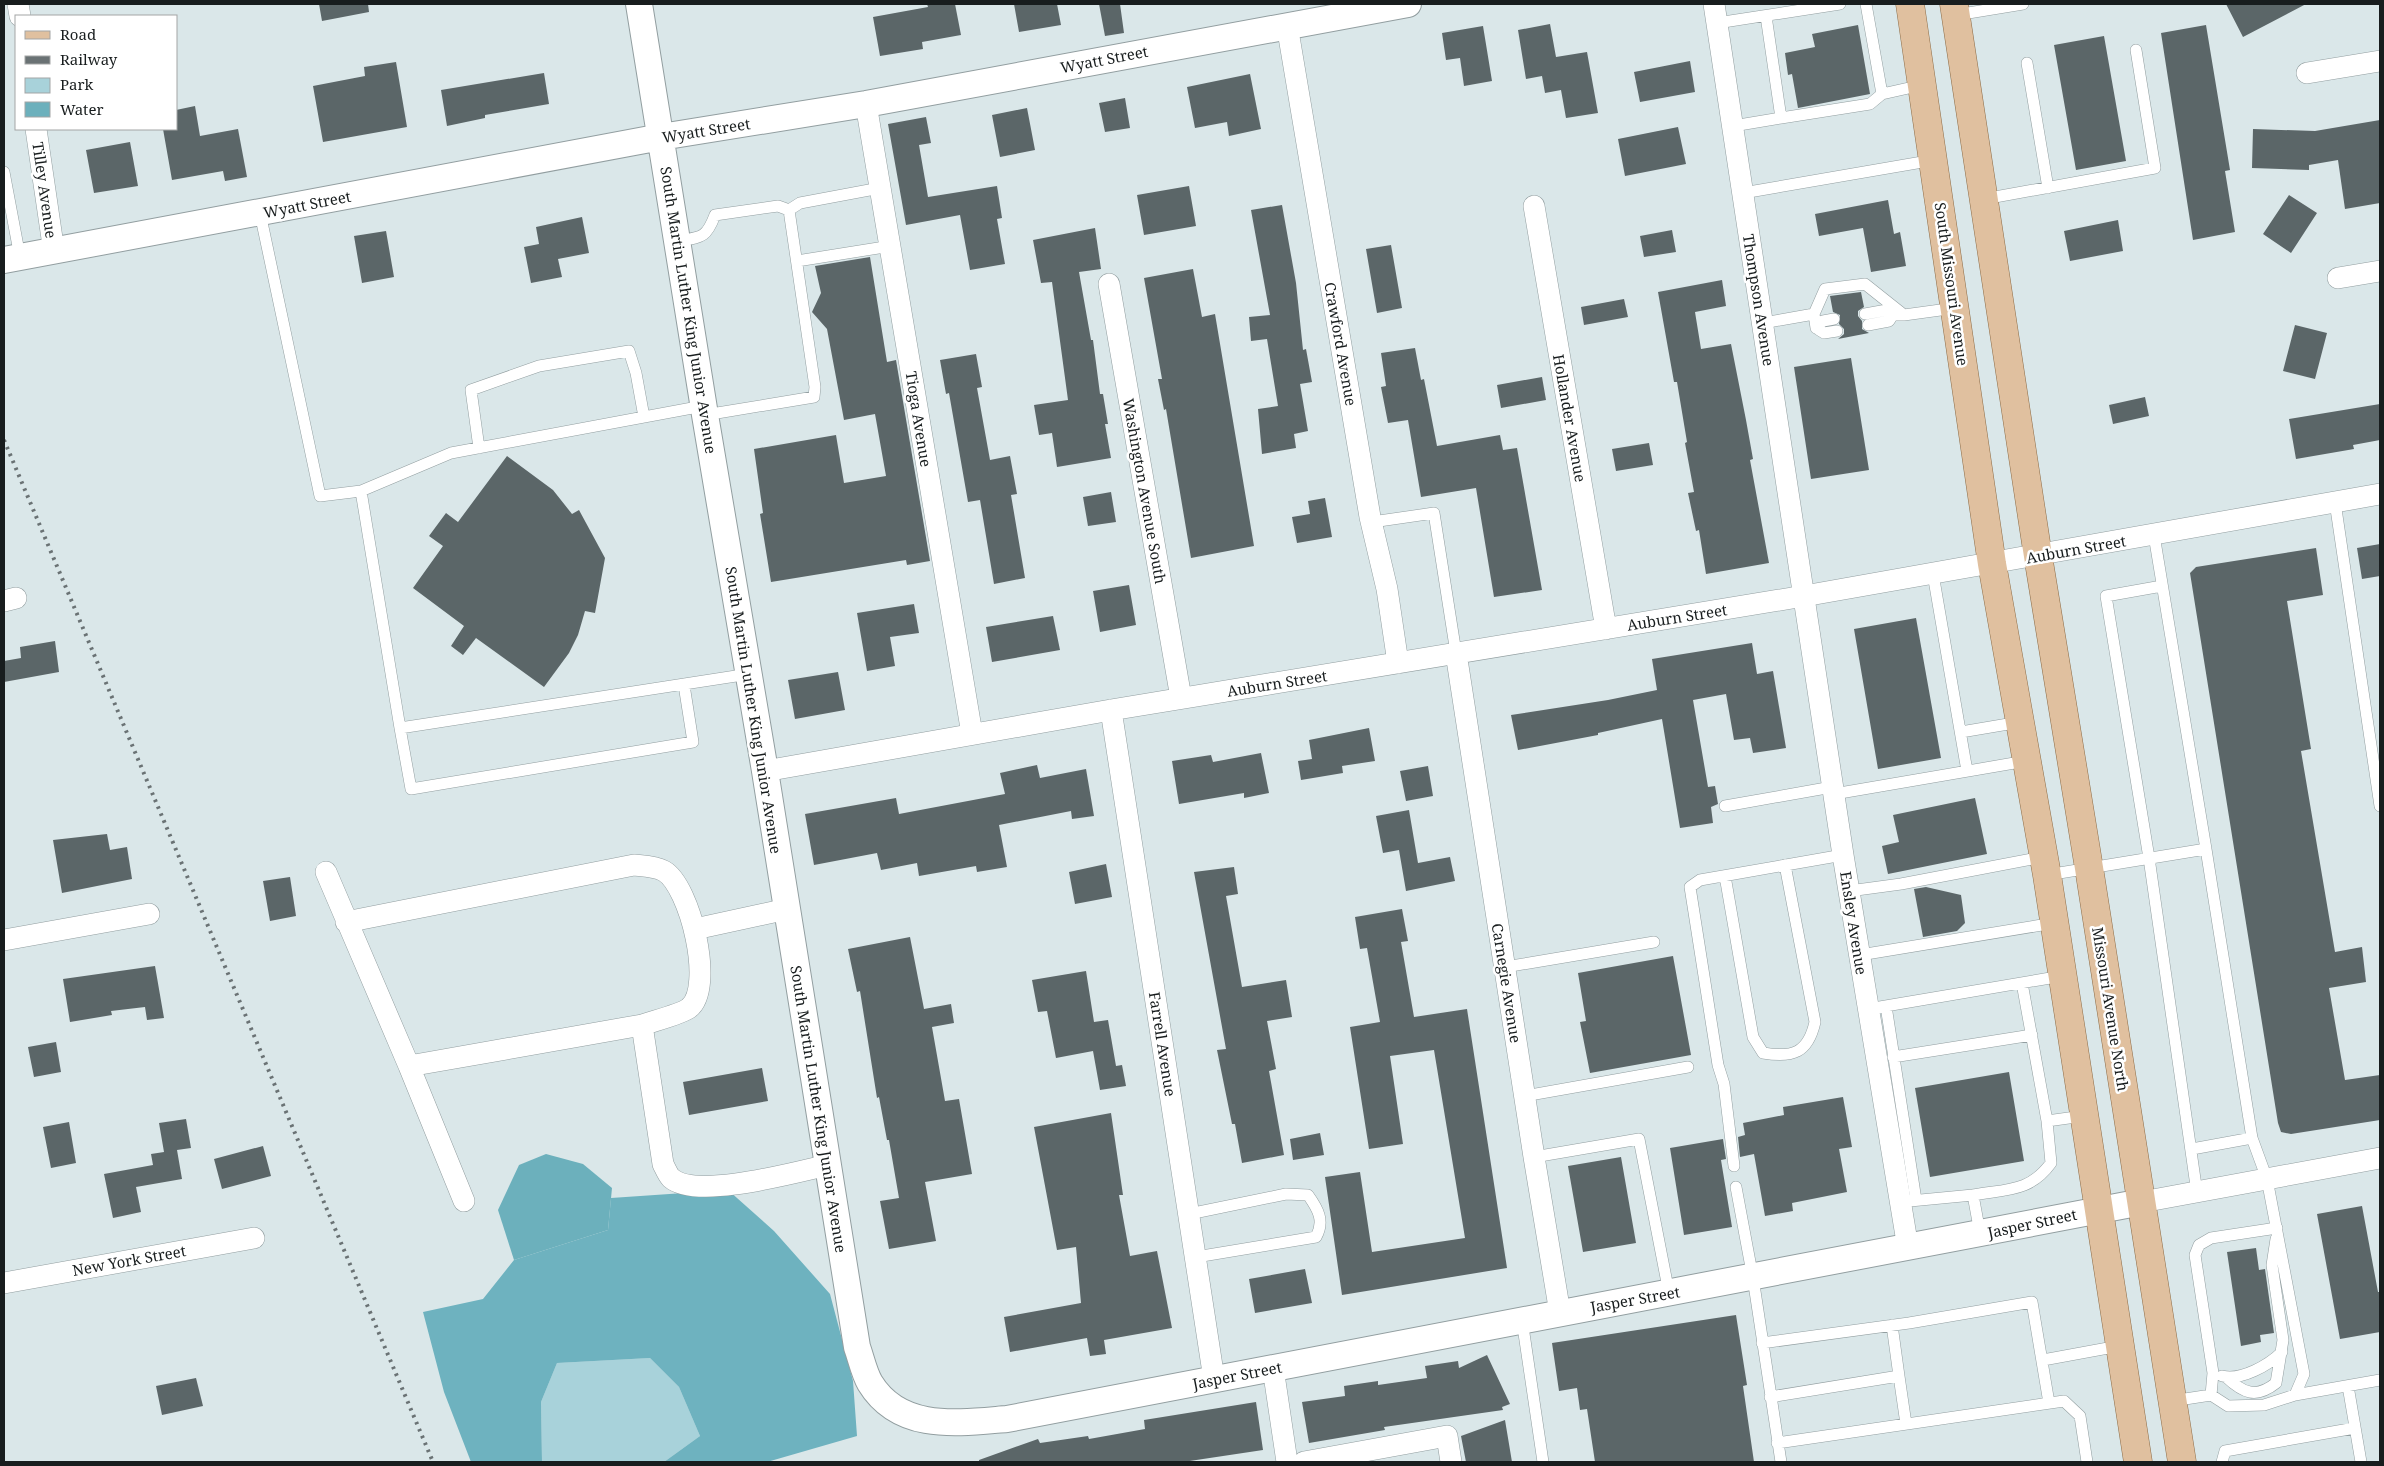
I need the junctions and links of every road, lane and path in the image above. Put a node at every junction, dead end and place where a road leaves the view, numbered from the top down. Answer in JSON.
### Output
{"nodes":[{"id":1,"x":639,"y":4,"type":"edge"},
{"id":2,"x":1408,"y":4,"type":"edge"},
{"id":3,"x":1840,"y":4,"type":"edge"},
{"id":4,"x":1866,"y":4,"type":"edge"},
{"id":5,"x":1910,"y":4,"type":"edge"},
{"id":6,"x":2023,"y":4,"type":"edge"},
{"id":7,"x":1999,"y":6,"type":"edge"},
{"id":8,"x":1955,"y":9,"type":"edge"},
{"id":9,"x":1716,"y":14,"type":"edge"},
{"id":10,"x":1766,"y":16,"type":"junction"},
{"id":11,"x":1287,"y":25,"type":"junction"},
{"id":12,"x":2136,"y":50,"type":"dead end"},
{"id":13,"x":2380,"y":61,"type":"edge"},
{"id":14,"x":2027,"y":63,"type":"dead end"},
{"id":15,"x":2308,"y":73,"type":"dead end"},
{"id":16,"x":1922,"y":85,"type":"junction"},
{"id":17,"x":1882,"y":94,"type":"junction"},
{"id":18,"x":866,"y":104,"type":"junction"},
{"id":19,"x":1781,"y":118,"type":"junction"},
{"id":20,"x":1733,"y":126,"type":"junction"},
{"id":21,"x":36,"y":130,"type":"edge"},
{"id":22,"x":661,"y":137,"type":"junction"},
{"id":23,"x":1934,"y":160,"type":"junction"},
{"id":24,"x":4,"y":172,"type":"edge"},
{"id":25,"x":880,"y":188,"type":"junction"},
{"id":26,"x":2048,"y":188,"type":"junction"},
{"id":27,"x":1743,"y":193,"type":"junction"},
{"id":28,"x":1984,"y":199,"type":"junction"},
{"id":29,"x":1534,"y":206,"type":"dead end"},
{"id":30,"x":789,"y":210,"type":"junction"},
{"id":31,"x":260,"y":213,"type":"junction"},
{"id":32,"x":677,"y":241,"type":"junction"},
{"id":33,"x":891,"y":246,"type":"junction"},
{"id":34,"x":54,"y":252,"type":"junction"},
{"id":35,"x":12,"y":259,"type":"edge"},
{"id":36,"x":797,"y":261,"type":"junction"},
{"id":37,"x":2380,"y":271,"type":"edge"},
{"id":38,"x":2338,"y":278,"type":"dead end"},
{"id":39,"x":1109,"y":284,"type":"dead end"},
{"id":40,"x":1955,"y":308,"type":"junction"},
{"id":41,"x":1814,"y":314,"type":"junction"},
{"id":42,"x":1899,"y":315,"type":"junction"},
{"id":43,"x":1834,"y":319,"type":"dead end"},
{"id":44,"x":1866,"y":319,"type":"dead end"},
{"id":45,"x":1762,"y":323,"type":"junction"},
{"id":46,"x":1816,"y":328,"type":"junction"},
{"id":47,"x":1837,"y":331,"type":"dead end"},
{"id":48,"x":704,"y":410,"type":"junction"},
{"id":49,"x":644,"y":417,"type":"junction"},
{"id":50,"x":479,"y":448,"type":"junction"},
{"id":51,"x":361,"y":492,"type":"junction"},
{"id":52,"x":2380,"y":494,"type":"edge"},
{"id":53,"x":2335,"y":502,"type":"junction"},
{"id":54,"x":1372,"y":522,"type":"junction"},
{"id":55,"x":2154,"y":535,"type":"junction"},
{"id":56,"x":2038,"y":556,"type":"junction"},
{"id":57,"x":1992,"y":564,"type":"junction"},
{"id":58,"x":1933,"y":574,"type":"junction"},
{"id":59,"x":2162,"y":586,"type":"junction"},
{"id":60,"x":1804,"y":596,"type":"junction"},
{"id":61,"x":1606,"y":629,"type":"junction"},
{"id":62,"x":1456,"y":653,"type":"junction"},
{"id":63,"x":1398,"y":663,"type":"junction"},
{"id":64,"x":749,"y":674,"type":"junction"},
{"id":65,"x":684,"y":684,"type":"junction"},
{"id":66,"x":1181,"y":698,"type":"junction"},
{"id":67,"x":1111,"y":710,"type":"junction"},
{"id":68,"x":2020,"y":722,"type":"junction"},
{"id":69,"x":400,"y":728,"type":"junction"},
{"id":70,"x":1960,"y":732,"type":"junction"},
{"id":71,"x":972,"y":734,"type":"junction"},
{"id":72,"x":2026,"y":761,"type":"junction"},
{"id":73,"x":765,"y":771,"type":"junction"},
{"id":74,"x":1967,"y":771,"type":"junction"},
{"id":75,"x":1833,"y":790,"type":"junction"},
{"id":76,"x":1725,"y":806,"type":"dead end"},
{"id":77,"x":2380,"y":806,"type":"edge"},
{"id":78,"x":2206,"y":849,"type":"junction"},
{"id":79,"x":1843,"y":855,"type":"junction"},
{"id":80,"x":2149,"y":858,"type":"junction"},
{"id":81,"x":1785,"y":865,"type":"junction"},
{"id":82,"x":2045,"y":866,"type":"junction"},
{"id":83,"x":2089,"y":868,"type":"junction"},
{"id":84,"x":326,"y":872,"type":"dead end"},
{"id":85,"x":1725,"y":876,"type":"junction"},
{"id":86,"x":1849,"y":891,"type":"junction"},
{"id":87,"x":787,"y":910,"type":"junction"},
{"id":88,"x":149,"y":914,"type":"dead end"},
{"id":89,"x":346,"y":922,"type":"junction"},
{"id":90,"x":2054,"y":923,"type":"junction"},
{"id":91,"x":695,"y":929,"type":"junction"},
{"id":92,"x":4,"y":940,"type":"edge"},
{"id":93,"x":1654,"y":942,"type":"dead end"},
{"id":94,"x":1860,"y":956,"type":"junction"},
{"id":95,"x":1505,"y":967,"type":"junction"},
{"id":96,"x":2062,"y":976,"type":"junction"},
{"id":97,"x":2022,"y":982,"type":"junction"},
{"id":98,"x":1877,"y":1008,"type":"junction"},
{"id":99,"x":642,"y":1025,"type":"junction"},
{"id":100,"x":2032,"y":1035,"type":"junction"},
{"id":101,"x":1893,"y":1057,"type":"junction"},
{"id":102,"x":409,"y":1066,"type":"junction"},
{"id":103,"x":1688,"y":1068,"type":"dead end"},
{"id":104,"x":1524,"y":1096,"type":"junction"},
{"id":105,"x":2083,"y":1116,"type":"junction"},
{"id":106,"x":2047,"y":1120,"type":"junction"},
{"id":107,"x":2252,"y":1138,"type":"junction"},
{"id":108,"x":2192,"y":1149,"type":"junction"},
{"id":109,"x":1534,"y":1158,"type":"junction"},
{"id":110,"x":2380,"y":1158,"type":"edge"},
{"id":111,"x":828,"y":1165,"type":"junction"},
{"id":112,"x":1734,"y":1166,"type":"dead end"},
{"id":113,"x":2267,"y":1179,"type":"junction"},
{"id":114,"x":1736,"y":1187,"type":"dead end"},
{"id":115,"x":2197,"y":1193,"type":"junction"},
{"id":116,"x":1973,"y":1195,"type":"junction"},
{"id":117,"x":464,"y":1201,"type":"dead end"},
{"id":118,"x":1908,"y":1201,"type":"junction"},
{"id":119,"x":2142,"y":1202,"type":"junction"},
{"id":120,"x":2097,"y":1210,"type":"junction"},
{"id":121,"x":1189,"y":1214,"type":"junction"},
{"id":122,"x":2277,"y":1228,"type":"junction"},
{"id":123,"x":1980,"y":1234,"type":"junction"},
{"id":124,"x":254,"y":1238,"type":"dead end"},
{"id":125,"x":1908,"y":1248,"type":"junction"},
{"id":126,"x":1196,"y":1257,"type":"junction"},
{"id":127,"x":1753,"y":1278,"type":"junction"},
{"id":128,"x":4,"y":1283,"type":"edge"},
{"id":129,"x":1669,"y":1293,"type":"junction"},
{"id":130,"x":1560,"y":1313,"type":"junction"},
{"id":131,"x":1522,"y":1320,"type":"junction"},
{"id":132,"x":1892,"y":1325,"type":"junction"},
{"id":133,"x":1762,"y":1343,"type":"junction"},
{"id":134,"x":2119,"y":1346,"type":"junction"},
{"id":135,"x":2282,"y":1352,"type":"junction"},
{"id":136,"x":2043,"y":1360,"type":"junction"},
{"id":137,"x":1273,"y":1368,"type":"junction"},
{"id":138,"x":2213,"y":1373,"type":"junction"},
{"id":139,"x":1899,"y":1376,"type":"junction"},
{"id":140,"x":2226,"y":1377,"type":"junction"},
{"id":141,"x":1214,"y":1379,"type":"junction"},
{"id":142,"x":2380,"y":1380,"type":"edge"},
{"id":143,"x":2348,"y":1386,"type":"junction"},
{"id":144,"x":2211,"y":1395,"type":"junction"},
{"id":145,"x":2295,"y":1395,"type":"junction"},
{"id":146,"x":1770,"y":1397,"type":"junction"},
{"id":147,"x":2172,"y":1401,"type":"junction"},
{"id":148,"x":2049,"y":1403,"type":"junction"},
{"id":149,"x":890,"y":1407,"type":"joint"},
{"id":150,"x":1906,"y":1424,"type":"junction"},
{"id":151,"x":2355,"y":1428,"type":"junction"},
{"id":152,"x":1777,"y":1443,"type":"junction"},
{"id":153,"x":1287,"y":1462,"type":"edge"},
{"id":154,"x":1313,"y":1462,"type":"edge"},
{"id":155,"x":1451,"y":1462,"type":"edge"},
{"id":156,"x":1543,"y":1462,"type":"edge"},
{"id":157,"x":1780,"y":1462,"type":"edge"},
{"id":158,"x":2087,"y":1462,"type":"edge"},
{"id":159,"x":2138,"y":1462,"type":"edge"},
{"id":160,"x":2182,"y":1462,"type":"edge"},
{"id":161,"x":2222,"y":1462,"type":"edge"},
{"id":162,"x":2361,"y":1462,"type":"edge"}],
"edges":[{"from":1,"to":22,"type":"street","name":"South Martin Luther King Junior Avenue"},
{"from":2,"to":11,"type":"street","name":"Wyatt Street"},
{"from":3,"to":10,"type":"lane"},
{"from":4,"to":17,"type":"lane"},
{"from":5,"to":16,"type":"main road","name":"South Missouri Avenue"},
{"from":6,"to":7,"type":"lane"},
{"from":7,"to":8,"type":"lane"},
{"from":8,"to":28,"type":"main road"},
{"from":9,"to":10,"type":"lane"},
{"from":9,"to":20,"type":"street","name":"Thompson Avenue"},
{"from":10,"to":19,"type":"lane"},
{"from":11,"to":18,"type":"street","name":"Wyatt Street"},
{"from":11,"to":54,"type":"street","name":"Crawford Avenue"},
{"from":12,"to":26,"type":"lane"},
{"from":13,"to":15,"type":"street"},
{"from":14,"to":26,"type":"lane"},
{"from":16,"to":17,"type":"lane"},
{"from":16,"to":23,"type":"main road","name":"South Missouri Avenue"},
{"from":17,"to":19,"type":"lane"},
{"from":18,"to":22,"type":"street","name":"Wyatt Street"},
{"from":18,"to":25,"type":"street","name":"Tioga Avenue"},
{"from":19,"to":20,"type":"lane"},
{"from":20,"to":27,"type":"street","name":"Thompson Avenue"},
{"from":21,"to":34,"type":"street","name":"Tilley Avenue"},
{"from":22,"to":31,"type":"street","name":"Wyatt Street"},
{"from":22,"to":32,"type":"street","name":"South Martin Luther King Junior Avenue"},
{"from":23,"to":27,"type":"lane"},
{"from":23,"to":40,"type":"main road","name":"South Missouri Avenue"},
{"from":24,"to":35,"type":"lane"},
{"from":25,"to":30,"type":"lane"},
{"from":25,"to":33,"type":"street","name":"Tioga Avenue"},
{"from":26,"to":28,"type":"lane"},
{"from":27,"to":45,"type":"street","name":"Thompson Avenue"},
{"from":28,"to":56,"type":"main road"},
{"from":29,"to":61,"type":"street","name":"Hollander Avenue"},
{"from":30,"to":32,"type":"lane"},
{"from":30,"to":36,"type":"lane"},
{"from":31,"to":34,"type":"street","name":"Wyatt Street"},
{"from":31,"to":51,"type":"lane"},
{"from":32,"to":48,"type":"street","name":"South Martin Luther King Junior Avenue"},
{"from":33,"to":36,"type":"lane"},
{"from":33,"to":71,"type":"street","name":"Tioga Avenue"},
{"from":34,"to":35,"type":"street","name":"Wyatt Street"},
{"from":36,"to":48,"type":"lane"},
{"from":37,"to":38,"type":"street"},
{"from":39,"to":66,"type":"street","name":"Washington Avenue South"},
{"from":40,"to":42,"type":"lane"},
{"from":40,"to":57,"type":"main road","name":"South Missouri Avenue"},
{"from":41,"to":42,"type":"lane"},
{"from":41,"to":45,"type":"lane"},
{"from":41,"to":46,"type":"lane"},
{"from":42,"to":44,"type":"lane"},
{"from":43,"to":46,"type":"lane"},
{"from":45,"to":60,"type":"street","name":"Thompson Avenue"},
{"from":46,"to":47,"type":"lane"},
{"from":48,"to":49,"type":"lane"},
{"from":48,"to":64,"type":"street","name":"South Martin Luther King Junior Avenue"},
{"from":49,"to":50,"type":"lane"},
{"from":49,"to":50,"type":"lane"},
{"from":50,"to":51,"type":"lane"},
{"from":51,"to":69,"type":"lane"},
{"from":52,"to":53,"type":"street","name":"Auburn Street"},
{"from":53,"to":55,"type":"street","name":"Auburn Street"},
{"from":53,"to":77,"type":"lane"},
{"from":54,"to":62,"type":"lane"},
{"from":54,"to":63,"type":"street","name":"Crawford Avenue"},
{"from":55,"to":56,"type":"street","name":"Auburn Street"},
{"from":55,"to":59,"type":"lane"},
{"from":56,"to":57,"type":"street","name":"Auburn Street"},
{"from":56,"to":83,"type":"main road","name":"Missouri Avenue North"},
{"from":57,"to":58,"type":"street","name":"Auburn Street"},
{"from":57,"to":68,"type":"main road"},
{"from":58,"to":60,"type":"street","name":"Auburn Street"},
{"from":58,"to":70,"type":"lane"},
{"from":59,"to":78,"type":"lane"},
{"from":59,"to":80,"type":"lane"},
{"from":60,"to":61,"type":"street","name":"Auburn Street"},
{"from":60,"to":75,"type":"street","name":"Ensley Avenue"},
{"from":61,"to":62,"type":"street","name":"Auburn Street"},
{"from":62,"to":63,"type":"street","name":"Auburn Street"},
{"from":62,"to":95,"type":"street","name":"Carnegie Avenue"},
{"from":63,"to":66,"type":"street","name":"Auburn Street"},
{"from":64,"to":65,"type":"lane"},
{"from":64,"to":73,"type":"street","name":"South Martin Luther King Junior Avenue"},
{"from":65,"to":69,"type":"lane"},
{"from":65,"to":69,"type":"lane"},
{"from":66,"to":67,"type":"street","name":"Auburn Street"},
{"from":67,"to":71,"type":"street","name":"Auburn Street"},
{"from":67,"to":121,"type":"street","name":"Farrell Avenue"},
{"from":68,"to":70,"type":"lane"},
{"from":68,"to":72,"type":"main road"},
{"from":70,"to":74,"type":"lane"},
{"from":71,"to":73,"type":"street","name":"Auburn Street"},
{"from":72,"to":74,"type":"lane"},
{"from":72,"to":82,"type":"main road"},
{"from":73,"to":87,"type":"street","name":"South Martin Luther King Junior Avenue"},
{"from":74,"to":75,"type":"lane"},
{"from":75,"to":76,"type":"lane"},
{"from":75,"to":79,"type":"street","name":"Ensley Avenue"},
{"from":78,"to":80,"type":"lane"},
{"from":78,"to":107,"type":"lane"},
{"from":79,"to":81,"type":"lane"},
{"from":79,"to":86,"type":"street","name":"Ensley Avenue"},
{"from":80,"to":83,"type":"lane"},
{"from":80,"to":108,"type":"lane"},
{"from":81,"to":85,"type":"lane"},
{"from":81,"to":85,"type":"lane"},
{"from":82,"to":83,"type":"lane"},
{"from":82,"to":86,"type":"lane"},
{"from":82,"to":90,"type":"main road"},
{"from":83,"to":119,"type":"main road","name":"Missouri Avenue North"},
{"from":84,"to":89,"type":"street"},
{"from":85,"to":112,"type":"lane"},
{"from":86,"to":94,"type":"street","name":"Ensley Avenue"},
{"from":87,"to":91,"type":"street"},
{"from":87,"to":111,"type":"street","name":"South Martin Luther King Junior Avenue"},
{"from":88,"to":92,"type":"street"},
{"from":89,"to":91,"type":"street"},
{"from":89,"to":102,"type":"street"},
{"from":90,"to":94,"type":"lane"},
{"from":90,"to":96,"type":"main road"},
{"from":91,"to":99,"type":"street"},
{"from":93,"to":95,"type":"lane"},
{"from":94,"to":98,"type":"street","name":"Ensley Avenue"},
{"from":95,"to":104,"type":"street","name":"Carnegie Avenue"},
{"from":96,"to":97,"type":"lane"},
{"from":96,"to":105,"type":"main road"},
{"from":97,"to":98,"type":"lane"},
{"from":97,"to":100,"type":"lane"},
{"from":98,"to":101,"type":"lane"},
{"from":98,"to":118,"type":"street","name":"Ensley Avenue"},
{"from":99,"to":102,"type":"street"},
{"from":99,"to":111,"type":"street"},
{"from":100,"to":101,"type":"lane"},
{"from":100,"to":106,"type":"lane"},
{"from":101,"to":118,"type":"lane"},
{"from":102,"to":117,"type":"street"},
{"from":103,"to":104,"type":"lane"},
{"from":104,"to":109,"type":"street","name":"Carnegie Avenue"},
{"from":105,"to":106,"type":"lane"},
{"from":105,"to":120,"type":"main road"},
{"from":106,"to":116,"type":"lane"},
{"from":107,"to":108,"type":"lane"},
{"from":107,"to":113,"type":"lane"},
{"from":108,"to":115,"type":"lane"},
{"from":109,"to":129,"type":"lane"},
{"from":109,"to":130,"type":"street","name":"Carnegie Avenue"},
{"from":110,"to":113,"type":"street","name":"Jasper Street"},
{"from":111,"to":149,"type":"street","name":"South Martin Luther King Junior Avenue"},
{"from":113,"to":115,"type":"street","name":"Jasper Street"},
{"from":113,"to":122,"type":"lane"},
{"from":114,"to":127,"type":"lane"},
{"from":115,"to":119,"type":"street","name":"Jasper Street"},
{"from":116,"to":118,"type":"lane"},
{"from":116,"to":123,"type":"lane"},
{"from":118,"to":125,"type":"street","name":"Ensley Avenue"},
{"from":119,"to":120,"type":"street","name":"Jasper Street"},
{"from":119,"to":147,"type":"main road","name":"Missouri Avenue North"},
{"from":120,"to":123,"type":"street","name":"Jasper Street"},
{"from":120,"to":134,"type":"main road"},
{"from":121,"to":126,"type":"street","name":"Farrell Avenue"},
{"from":121,"to":126,"type":"lane"},
{"from":122,"to":135,"type":"lane"},
{"from":122,"to":138,"type":"lane"},
{"from":122,"to":145,"type":"lane"},
{"from":123,"to":125,"type":"street","name":"Jasper Street"},
{"from":124,"to":128,"type":"street","name":"New York Street"},
{"from":125,"to":127,"type":"street","name":"Jasper Street"},
{"from":126,"to":141,"type":"street","name":"Farrell Avenue"},
{"from":127,"to":129,"type":"street","name":"Jasper Street"},
{"from":127,"to":133,"type":"lane"},
{"from":129,"to":130,"type":"street","name":"Jasper Street"},
{"from":130,"to":131,"type":"street","name":"Jasper Street"},
{"from":131,"to":137,"type":"street","name":"Jasper Street"},
{"from":131,"to":156,"type":"lane"},
{"from":132,"to":133,"type":"lane"},
{"from":132,"to":136,"type":"lane"},
{"from":132,"to":139,"type":"lane"},
{"from":133,"to":146,"type":"lane"},
{"from":134,"to":136,"type":"lane"},
{"from":134,"to":159,"type":"main road"},
{"from":135,"to":140,"type":"lane"},
{"from":135,"to":140,"type":"lane"},
{"from":136,"to":148,"type":"lane"},
{"from":137,"to":141,"type":"street","name":"Jasper Street"},
{"from":137,"to":153,"type":"street"},
{"from":138,"to":140,"type":"lane"},
{"from":138,"to":144,"type":"lane"},
{"from":139,"to":146,"type":"lane"},
{"from":139,"to":150,"type":"lane"},
{"from":141,"to":149,"type":"street","name":"Jasper Street"},
{"from":142,"to":143,"type":"lane"},
{"from":143,"to":145,"type":"lane"},
{"from":143,"to":151,"type":"lane"},
{"from":144,"to":145,"type":"lane"},
{"from":144,"to":147,"type":"lane"},
{"from":146,"to":152,"type":"lane"},
{"from":147,"to":160,"type":"main road","name":"Missouri Avenue North"},
{"from":148,"to":150,"type":"lane"},
{"from":148,"to":158,"type":"lane"},
{"from":150,"to":152,"type":"lane"},
{"from":151,"to":161,"type":"lane"},
{"from":151,"to":162,"type":"lane"},
{"from":152,"to":157,"type":"lane"},
{"from":154,"to":155,"type":"street"}]}
